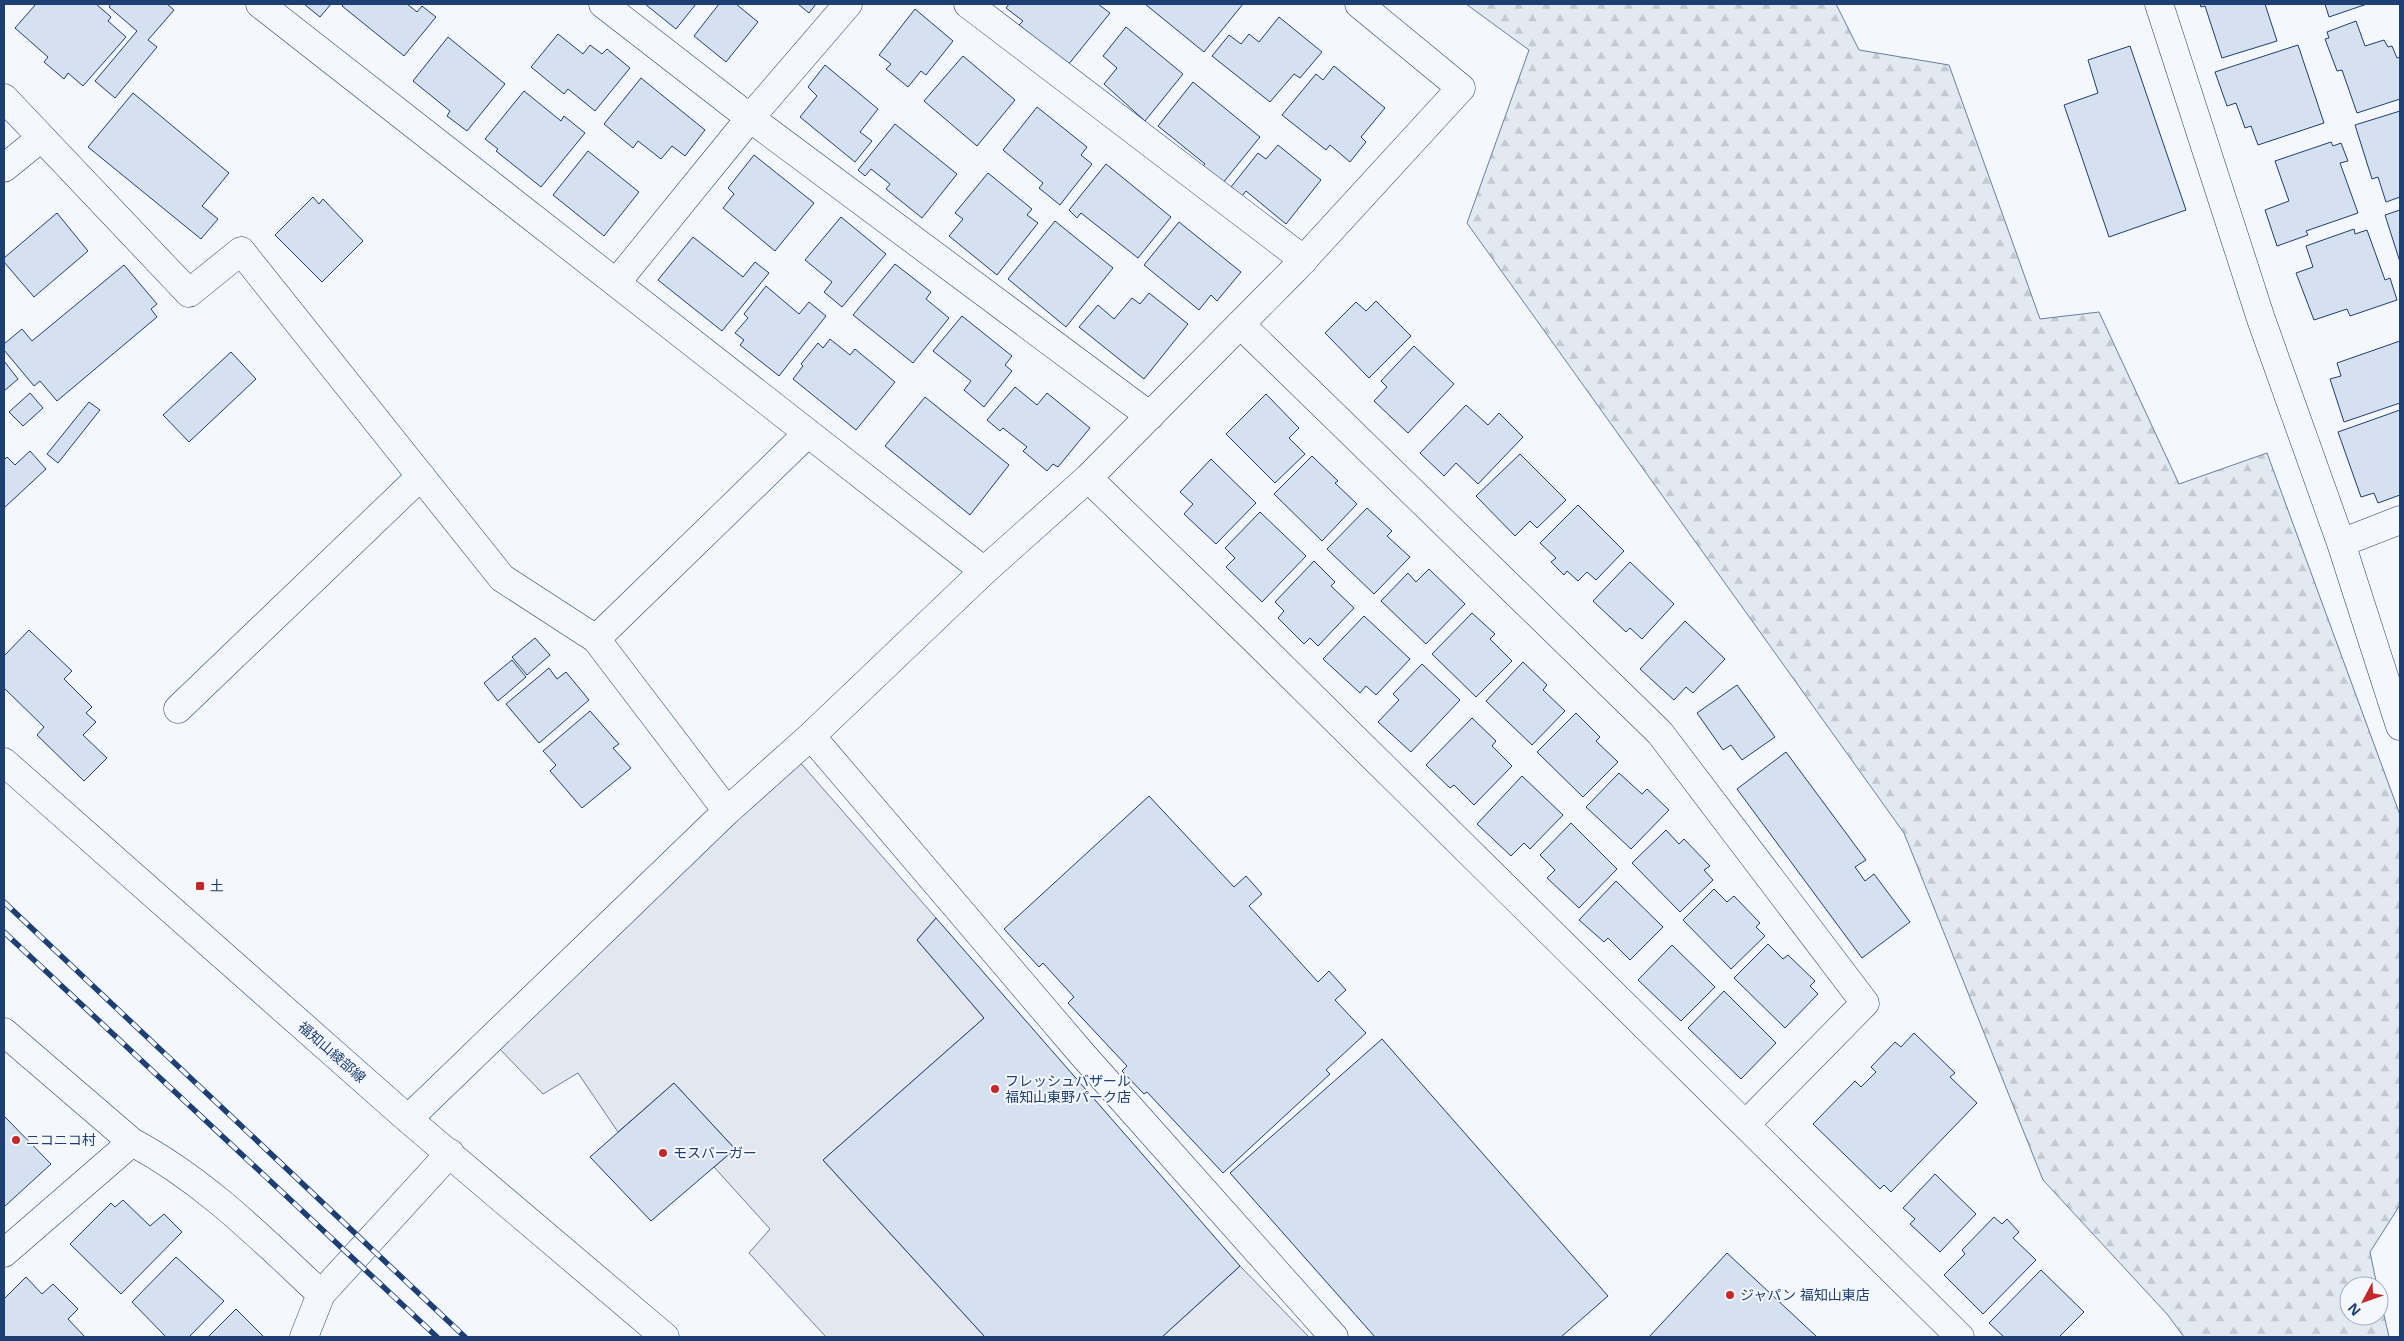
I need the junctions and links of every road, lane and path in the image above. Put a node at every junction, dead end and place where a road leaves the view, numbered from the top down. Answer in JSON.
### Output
{"nodes":[{"id":1,"x":260,"y":4,"type":"edge"},
{"id":2,"x":603,"y":4,"type":"edge"},
{"id":3,"x":848,"y":4,"type":"edge"},
{"id":4,"x":968,"y":4,"type":"edge"},
{"id":5,"x":1359,"y":4,"type":"edge"},
{"id":6,"x":2158,"y":4,"type":"edge"},
{"id":7,"x":4,"y":98,"type":"edge"},
{"id":8,"x":750,"y":118,"type":"junction"},
{"id":9,"x":41,"y":138,"type":"junction"},
{"id":10,"x":4,"y":168,"type":"edge"},
{"id":11,"x":1304,"y":260,"type":"junction"},
{"id":12,"x":616,"y":283,"type":"junction"},
{"id":13,"x":1240,"y":324,"type":"junction"},
{"id":14,"x":1150,"y":416,"type":"junction"},
{"id":15,"x":808,"y":433,"type":"junction"},
{"id":16,"x":421,"y":476,"type":"junction"},
{"id":17,"x":1088,"y":478,"type":"junction"},
{"id":18,"x":2400,"y":520,"type":"edge"},
{"id":19,"x":2341,"y":543,"type":"junction"},
{"id":20,"x":984,"y":571,"type":"junction"},
{"id":21,"x":596,"y":640,"type":"junction"},
{"id":22,"x":178,"y":709,"type":"dead end"},
{"id":23,"x":2400,"y":726,"type":"edge"},
{"id":24,"x":811,"y":736,"type":"junction"},
{"id":25,"x":4,"y":762,"type":"edge"},
{"id":26,"x":727,"y":811,"type":"junction"},
{"id":27,"x":4,"y":1032,"type":"edge"},
{"id":28,"x":408,"y":1119,"type":"junction"},
{"id":29,"x":1746,"y":1124,"type":"junction"},
{"id":30,"x":132,"y":1142,"type":"junction"},
{"id":31,"x":450,"y":1153,"type":"junction"},
{"id":32,"x":4,"y":1253,"type":"edge"},
{"id":33,"x":321,"y":1294,"type":"junction"},
{"id":34,"x":304,"y":1337,"type":"edge"},
{"id":35,"x":665,"y":1337,"type":"edge"},
{"id":36,"x":1334,"y":1337,"type":"edge"},
{"id":37,"x":1960,"y":1337,"type":"edge"}],
"edges":[{"from":1,"to":12,"type":"street"},
{"from":2,"to":8,"type":"street"},
{"from":3,"to":8,"type":"street"},
{"from":4,"to":11,"type":"street"},
{"from":5,"to":11,"type":"street"},
{"from":6,"to":19,"type":"street"},
{"from":7,"to":9,"type":"street"},
{"from":8,"to":12,"type":"street"},
{"from":8,"to":14,"type":"street"},
{"from":9,"to":10,"type":"street"},
{"from":9,"to":16,"type":"street"},
{"from":11,"to":13,"type":"street"},
{"from":12,"to":15,"type":"street"},
{"from":13,"to":14,"type":"street"},
{"from":13,"to":29,"type":"street"},
{"from":14,"to":17,"type":"street"},
{"from":15,"to":20,"type":"street"},
{"from":15,"to":21,"type":"street"},
{"from":16,"to":21,"type":"street"},
{"from":16,"to":22,"type":"street"},
{"from":17,"to":20,"type":"street"},
{"from":17,"to":29,"type":"street"},
{"from":18,"to":19,"type":"street"},
{"from":19,"to":23,"type":"street"},
{"from":20,"to":24,"type":"street"},
{"from":21,"to":26,"type":"street"},
{"from":24,"to":26,"type":"street"},
{"from":24,"to":36,"type":"street"},
{"from":25,"to":28,"type":"street","name":"福知山綾部線"},
{"from":26,"to":28,"type":"street"},
{"from":27,"to":30,"type":"street"},
{"from":28,"to":31,"type":"street","name":"福知山綾部線"},
{"from":29,"to":37,"type":"street"},
{"from":30,"to":32,"type":"street"},
{"from":30,"to":33,"type":"street"},
{"from":31,"to":33,"type":"street"},
{"from":31,"to":35,"type":"street","name":"福知山綾部線"},
{"from":33,"to":34,"type":"street"}]}
